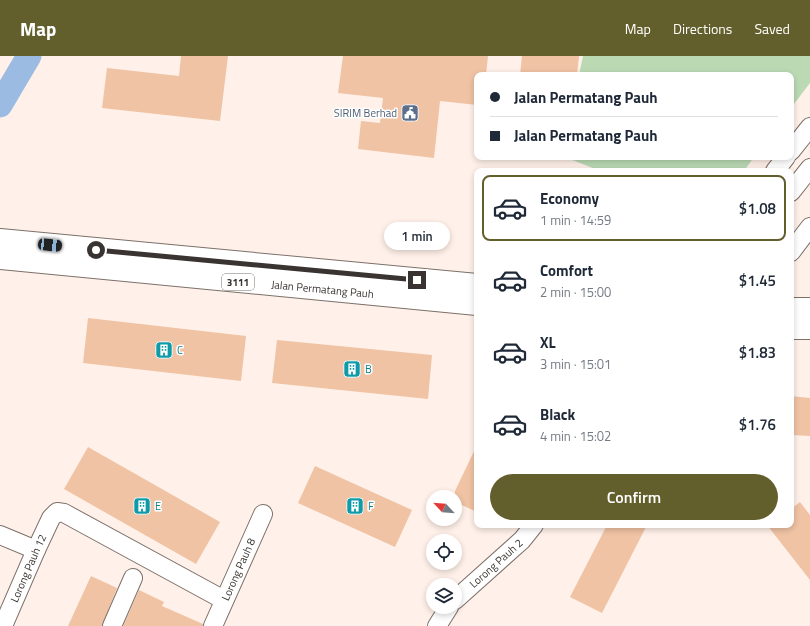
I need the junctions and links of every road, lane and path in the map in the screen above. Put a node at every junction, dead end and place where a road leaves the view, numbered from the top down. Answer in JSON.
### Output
{"nodes":[{"id":1,"x":810,"y":127,"type":"edge"},
{"id":2,"x":794,"y":147,"type":"edge"},
{"id":3,"x":784,"y":160,"type":"edge"},
{"id":4,"x":777,"y":168,"type":"edge"},
{"id":5,"x":810,"y":168,"type":"edge"},
{"id":6,"x":794,"y":188,"type":"edge"},
{"id":7,"x":810,"y":227,"type":"edge"},
{"id":8,"x":0,"y":240,"type":"edge"},
{"id":9,"x":794,"y":243,"type":"edge"},
{"id":10,"x":0,"y":258,"type":"edge"},
{"id":11,"x":474,"y":285,"type":"edge"},
{"id":12,"x":474,"y":304,"type":"edge"},
{"id":13,"x":794,"y":309,"type":"edge"},
{"id":14,"x":810,"y":309,"type":"edge"},
{"id":15,"x":794,"y":328,"type":"edge"},
{"id":16,"x":810,"y":328,"type":"edge"},
{"id":17,"x":264,"y":514,"type":"dead end"},
{"id":18,"x":532,"y":528,"type":"edge"},
{"id":19,"x":0,"y":535,"type":"edge"},
{"id":20,"x":36,"y":550,"type":"junction"},
{"id":21,"x":133,"y":578,"type":"dead end"},
{"id":22,"x":462,"y":594,"type":"edge"},
{"id":23,"x":224,"y":600,"type":"junction"},
{"id":24,"x":445,"y":614,"type":"edge"},
{"id":25,"x":3,"y":626,"type":"edge"},
{"id":26,"x":112,"y":626,"type":"edge"},
{"id":27,"x":213,"y":626,"type":"edge"},
{"id":28,"x":437,"y":626,"type":"edge"}],
"edges":[{"from":1,"to":2,"type":"street"},
{"from":3,"to":4,"type":"street"},
{"from":5,"to":6,"type":"street"},
{"from":7,"to":9,"type":"street"},
{"from":8,"to":11,"type":"main road","name":"Jalan Permatang Pauh","number":"3111"},
{"from":10,"to":12,"type":"main road","name":"Jalan Permatang Pauh","number":"3111"},
{"from":13,"to":14,"type":"main road"},
{"from":15,"to":16,"type":"main road"},
{"from":17,"to":23,"type":"street","name":"Lorong Pauh 8"},
{"from":18,"to":22,"type":"street","name":"Lorong Pauh 2"},
{"from":19,"to":20,"type":"street"},
{"from":20,"to":23,"type":"street","name":"Lorong Pauh 12"},
{"from":20,"to":25,"type":"street","name":"Lorong Pauh 12"},
{"from":21,"to":26,"type":"street"},
{"from":23,"to":27,"type":"street","name":"Lorong Pauh 8"},
{"from":24,"to":28,"type":"street"}]}
